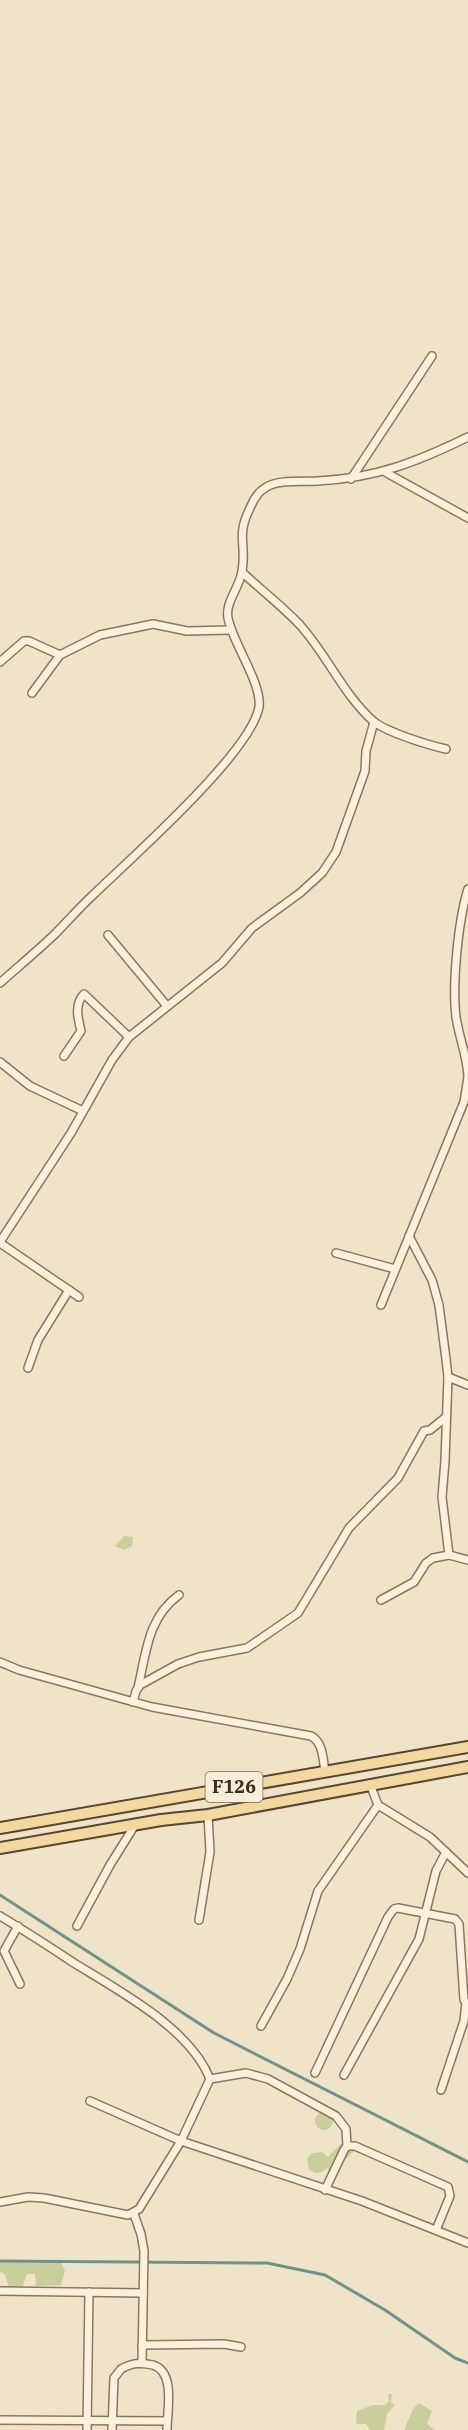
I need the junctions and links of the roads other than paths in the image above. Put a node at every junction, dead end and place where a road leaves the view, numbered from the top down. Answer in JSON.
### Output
{"nodes":[{"id":1,"x":432,"y":356,"type":"dead end"},
{"id":2,"x":468,"y":436,"type":"edge"},
{"id":3,"x":385,"y":472,"type":"junction"},
{"id":4,"x":351,"y":480,"type":"junction"},
{"id":5,"x":468,"y":518,"type":"edge"},
{"id":6,"x":242,"y":572,"type":"junction"},
{"id":7,"x":231,"y":630,"type":"junction"},
{"id":8,"x":60,"y":656,"type":"junction"},
{"id":9,"x":0,"y":662,"type":"edge"},
{"id":10,"x":32,"y":693,"type":"dead end"},
{"id":11,"x":374,"y":722,"type":"junction"},
{"id":12,"x":446,"y":749,"type":"dead end"},
{"id":13,"x":468,"y":889,"type":"edge"},
{"id":14,"x":108,"y":935,"type":"dead end"},
{"id":15,"x":0,"y":983,"type":"edge"},
{"id":16,"x":167,"y":1006,"type":"junction"},
{"id":17,"x":129,"y":1037,"type":"junction"},
{"id":18,"x":64,"y":1056,"type":"dead end"},
{"id":19,"x":0,"y":1062,"type":"edge"},
{"id":20,"x":467,"y":1062,"type":"edge"},
{"id":21,"x":468,"y":1077,"type":"edge"},
{"id":22,"x":83,"y":1111,"type":"junction"},
{"id":23,"x":409,"y":1236,"type":"junction"},
{"id":24,"x":0,"y":1242,"type":"edge"},
{"id":25,"x":336,"y":1253,"type":"dead end"},
{"id":26,"x":395,"y":1269,"type":"junction"},
{"id":27,"x":69,"y":1290,"type":"junction"},
{"id":28,"x":79,"y":1297,"type":"dead end"},
{"id":29,"x":381,"y":1305,"type":"dead end"},
{"id":30,"x":28,"y":1368,"type":"dead end"},
{"id":31,"x":448,"y":1377,"type":"junction"},
{"id":32,"x":468,"y":1385,"type":"edge"},
{"id":33,"x":446,"y":1417,"type":"junction"},
{"id":34,"x":448,"y":1555,"type":"junction"},
{"id":35,"x":468,"y":1560,"type":"edge"},
{"id":36,"x":179,"y":1595,"type":"dead end"},
{"id":37,"x":381,"y":1600,"type":"dead end"},
{"id":38,"x":0,"y":1662,"type":"edge"},
{"id":39,"x":138,"y":1688,"type":"junction"},
{"id":40,"x":133,"y":1702,"type":"junction"},
{"id":41,"x":468,"y":1747,"type":"edge"},
{"id":42,"x":468,"y":1767,"type":"edge"},
{"id":43,"x":325,"y":1772,"type":"junction"},
{"id":44,"x":370,"y":1784,"type":"junction"},
{"id":45,"x":158,"y":1800,"type":"junction"},
{"id":46,"x":378,"y":1805,"type":"junction"},
{"id":47,"x":208,"y":1815,"type":"junction"},
{"id":48,"x":161,"y":1820,"type":"junction"},
{"id":49,"x":136,"y":1824,"type":"junction"},
{"id":50,"x":0,"y":1828,"type":"edge"},
{"id":51,"x":0,"y":1848,"type":"edge"},
{"id":52,"x":446,"y":1852,"type":"junction"},
{"id":53,"x":468,"y":1873,"type":"edge"},
{"id":54,"x":426,"y":1912,"type":"junction"},
{"id":55,"x":0,"y":1916,"type":"edge"},
{"id":56,"x":199,"y":1920,"type":"dead end"},
{"id":57,"x":18,"y":1926,"type":"junction"},
{"id":58,"x":77,"y":1926,"type":"dead end"},
{"id":59,"x":20,"y":1984,"type":"dead end"},
{"id":60,"x":466,"y":2001,"type":"edge"},
{"id":61,"x":261,"y":2026,"type":"dead end"},
{"id":62,"x":315,"y":2073,"type":"dead end"},
{"id":63,"x":344,"y":2075,"type":"dead end"},
{"id":64,"x":210,"y":2079,"type":"junction"},
{"id":65,"x":441,"y":2090,"type":"dead end"},
{"id":66,"x":90,"y":2101,"type":"dead end"},
{"id":67,"x":181,"y":2142,"type":"junction"},
{"id":68,"x":347,"y":2146,"type":"junction"},
{"id":69,"x":325,"y":2190,"type":"junction"},
{"id":70,"x":0,"y":2202,"type":"edge"},
{"id":71,"x":134,"y":2214,"type":"junction"},
{"id":72,"x":436,"y":2230,"type":"junction"},
{"id":73,"x":468,"y":2243,"type":"edge"},
{"id":74,"x":0,"y":2291,"type":"edge"},
{"id":75,"x":89,"y":2292,"type":"junction"},
{"id":76,"x":143,"y":2293,"type":"junction"},
{"id":77,"x":142,"y":2345,"type":"junction"},
{"id":78,"x":241,"y":2347,"type":"dead end"},
{"id":79,"x":142,"y":2362,"type":"junction"},
{"id":80,"x":0,"y":2420,"type":"edge"},
{"id":81,"x":87,"y":2421,"type":"junction"},
{"id":82,"x":167,"y":2421,"type":"junction"},
{"id":83,"x":112,"y":2426,"type":"edge"},
{"id":84,"x":87,"y":2430,"type":"edge"},
{"id":85,"x":167,"y":2430,"type":"edge"}],
"edges":[{"from":1,"to":4,"type":"street"},
{"from":2,"to":3,"type":"street"},
{"from":3,"to":4,"type":"street"},
{"from":3,"to":5,"type":"street"},
{"from":4,"to":6,"type":"street"},
{"from":6,"to":7,"type":"street"},
{"from":6,"to":11,"type":"street"},
{"from":7,"to":8,"type":"street"},
{"from":7,"to":15,"type":"street"},
{"from":8,"to":9,"type":"street"},
{"from":8,"to":10,"type":"street"},
{"from":11,"to":12,"type":"street"},
{"from":11,"to":16,"type":"street"},
{"from":13,"to":20,"type":"street"},
{"from":14,"to":16,"type":"street"},
{"from":16,"to":17,"type":"street"},
{"from":17,"to":18,"type":"street"},
{"from":17,"to":22,"type":"street"},
{"from":19,"to":22,"type":"street"},
{"from":20,"to":21,"type":"street"},
{"from":21,"to":23,"type":"street"},
{"from":22,"to":24,"type":"street"},
{"from":23,"to":26,"type":"street"},
{"from":23,"to":31,"type":"street"},
{"from":24,"to":27,"type":"street"},
{"from":25,"to":26,"type":"street"},
{"from":26,"to":29,"type":"street"},
{"from":27,"to":28,"type":"street"},
{"from":27,"to":30,"type":"street"},
{"from":31,"to":32,"type":"street"},
{"from":31,"to":33,"type":"street"},
{"from":33,"to":34,"type":"street"},
{"from":33,"to":39,"type":"street"},
{"from":34,"to":35,"type":"street"},
{"from":34,"to":37,"type":"street"},
{"from":36,"to":39,"type":"street"},
{"from":38,"to":40,"type":"street"},
{"from":39,"to":40,"type":"street"},
{"from":40,"to":43,"type":"street"},
{"from":41,"to":43,"type":"main road","number":"F126"},
{"from":42,"to":44,"type":"main road","number":"F126"},
{"from":43,"to":45,"type":"main road","number":"F126"},
{"from":44,"to":46,"type":"street"},
{"from":44,"to":47,"type":"main road","number":"F126"},
{"from":45,"to":48,"type":"main road"},
{"from":45,"to":50,"type":"main road","number":"F126"},
{"from":46,"to":52,"type":"street"},
{"from":46,"to":61,"type":"street"},
{"from":47,"to":48,"type":"main road","number":"F126"},
{"from":47,"to":56,"type":"street"},
{"from":48,"to":49,"type":"main road","number":"F126"},
{"from":49,"to":51,"type":"main road","number":"F126"},
{"from":49,"to":58,"type":"street"},
{"from":52,"to":53,"type":"street"},
{"from":52,"to":54,"type":"street"},
{"from":54,"to":60,"type":"street"},
{"from":54,"to":62,"type":"street"},
{"from":54,"to":63,"type":"street"},
{"from":55,"to":57,"type":"street"},
{"from":57,"to":59,"type":"street"},
{"from":57,"to":64,"type":"street"},
{"from":60,"to":65,"type":"street"},
{"from":64,"to":67,"type":"street"},
{"from":64,"to":68,"type":"street"},
{"from":66,"to":67,"type":"street"},
{"from":67,"to":69,"type":"street"},
{"from":67,"to":71,"type":"street"},
{"from":68,"to":69,"type":"street"},
{"from":68,"to":72,"type":"street"},
{"from":69,"to":72,"type":"street"},
{"from":70,"to":71,"type":"street"},
{"from":71,"to":76,"type":"street"},
{"from":72,"to":73,"type":"street"},
{"from":74,"to":75,"type":"street"},
{"from":75,"to":76,"type":"street"},
{"from":75,"to":81,"type":"street"},
{"from":76,"to":77,"type":"street"},
{"from":77,"to":78,"type":"street"},
{"from":77,"to":79,"type":"street"},
{"from":79,"to":82,"type":"street"},
{"from":79,"to":83,"type":"street"},
{"from":80,"to":81,"type":"street"},
{"from":81,"to":83,"type":"street"},
{"from":81,"to":84,"type":"street"},
{"from":82,"to":83,"type":"street"},
{"from":82,"to":85,"type":"street"}]}
